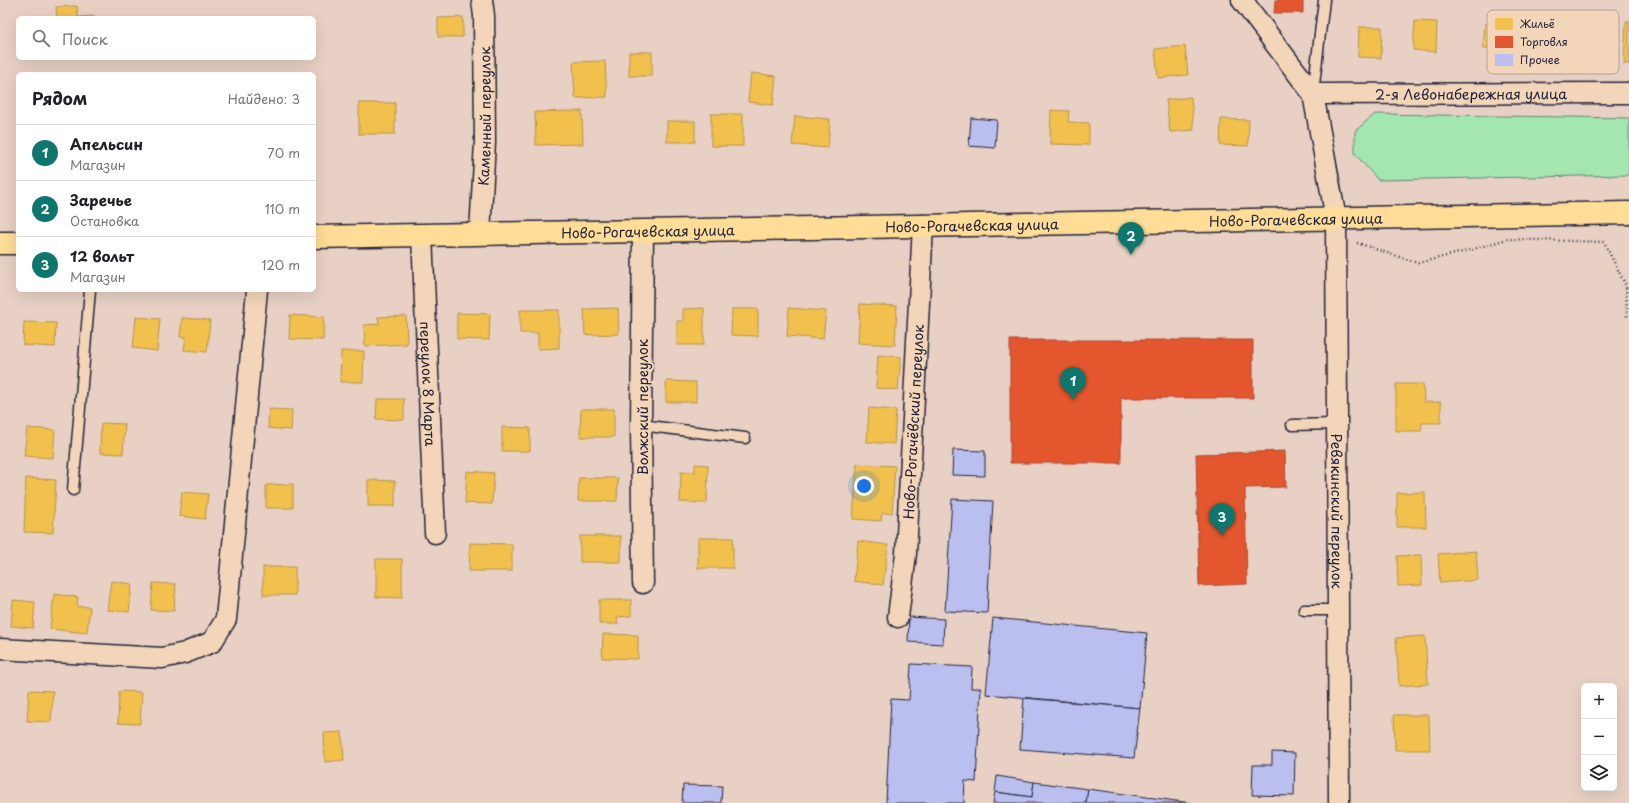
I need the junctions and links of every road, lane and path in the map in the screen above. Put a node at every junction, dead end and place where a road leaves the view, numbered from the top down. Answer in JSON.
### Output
{"nodes":[{"id":1,"x":482,"y":0,"type":"edge"},
{"id":2,"x":1242,"y":0,"type":"edge"},
{"id":3,"x":1324,"y":0,"type":"edge"},
{"id":4,"x":1629,"y":93,"type":"edge"},
{"id":5,"x":1313,"y":94,"type":"junction"},
{"id":6,"x":1629,"y":213,"type":"edge"},
{"id":7,"x":923,"y":225,"type":"junction"},
{"id":8,"x":1336,"y":227,"type":"junction"},
{"id":9,"x":643,"y":231,"type":"junction"},
{"id":10,"x":480,"y":233,"type":"junction"},
{"id":11,"x":422,"y":235,"type":"junction"},
{"id":12,"x":316,"y":237,"type":"edge"},
{"id":13,"x":0,"y":243,"type":"edge"},
{"id":14,"x":16,"y":243,"type":"edge"},
{"id":15,"x":90,"y":292,"type":"edge"},
{"id":16,"x":256,"y":292,"type":"edge"},
{"id":17,"x":1628,"y":317,"type":"dead end"},
{"id":18,"x":1337,"y":424,"type":"junction"},
{"id":19,"x":1292,"y":425,"type":"dead end"},
{"id":20,"x":642,"y":426,"type":"junction"},
{"id":21,"x":745,"y":438,"type":"dead end"},
{"id":22,"x":73,"y":490,"type":"dead end"},
{"id":23,"x":435,"y":533,"type":"dead end"},
{"id":24,"x":643,"y":584,"type":"dead end"},
{"id":25,"x":1304,"y":610,"type":"dead end"},
{"id":26,"x":1338,"y":610,"type":"junction"},
{"id":27,"x":898,"y":617,"type":"dead end"},
{"id":28,"x":0,"y":649,"type":"edge"},
{"id":29,"x":1339,"y":803,"type":"edge"}],
"edges":[{"from":1,"to":10,"type":"street","name":"Каменный переулок"},
{"from":2,"to":5,"type":"street"},
{"from":3,"to":5,"type":"lane"},
{"from":4,"to":5,"type":"street","name":"2-я Левонабережная улица"},
{"from":5,"to":8,"type":"street","name":"Ревякинский переулок"},
{"from":6,"to":8,"type":"main road","name":"Ново-Рогачевская улица"},
{"from":7,"to":8,"type":"main road","name":"Ново-Рогачевская улица"},
{"from":7,"to":9,"type":"main road","name":"Ново-Рогачевская улица"},
{"from":7,"to":27,"type":"street","name":"Ново-Рогачёвский переулок"},
{"from":8,"to":17,"type":"path"},
{"from":8,"to":18,"type":"street","name":"Ревякинский переулок"},
{"from":9,"to":10,"type":"main road","name":"Ново-Рогачевская улица"},
{"from":9,"to":20,"type":"street","name":"Волжский переулок"},
{"from":10,"to":11,"type":"main road","name":"Ново-Рогачевская улица"},
{"from":11,"to":12,"type":"main road","name":"Ново-Рогачевская улица"},
{"from":11,"to":23,"type":"street","name":"переулок 8 Марта"},
{"from":13,"to":14,"type":"main road"},
{"from":15,"to":22,"type":"lane"},
{"from":16,"to":28,"type":"street"},
{"from":18,"to":19,"type":"lane"},
{"from":18,"to":26,"type":"street","name":"Ревякинский переулок"},
{"from":20,"to":21,"type":"lane"},
{"from":20,"to":24,"type":"street","name":"Волжский переулок"},
{"from":25,"to":26,"type":"lane"},
{"from":26,"to":29,"type":"street","name":"Ревякинский переулок"}]}
